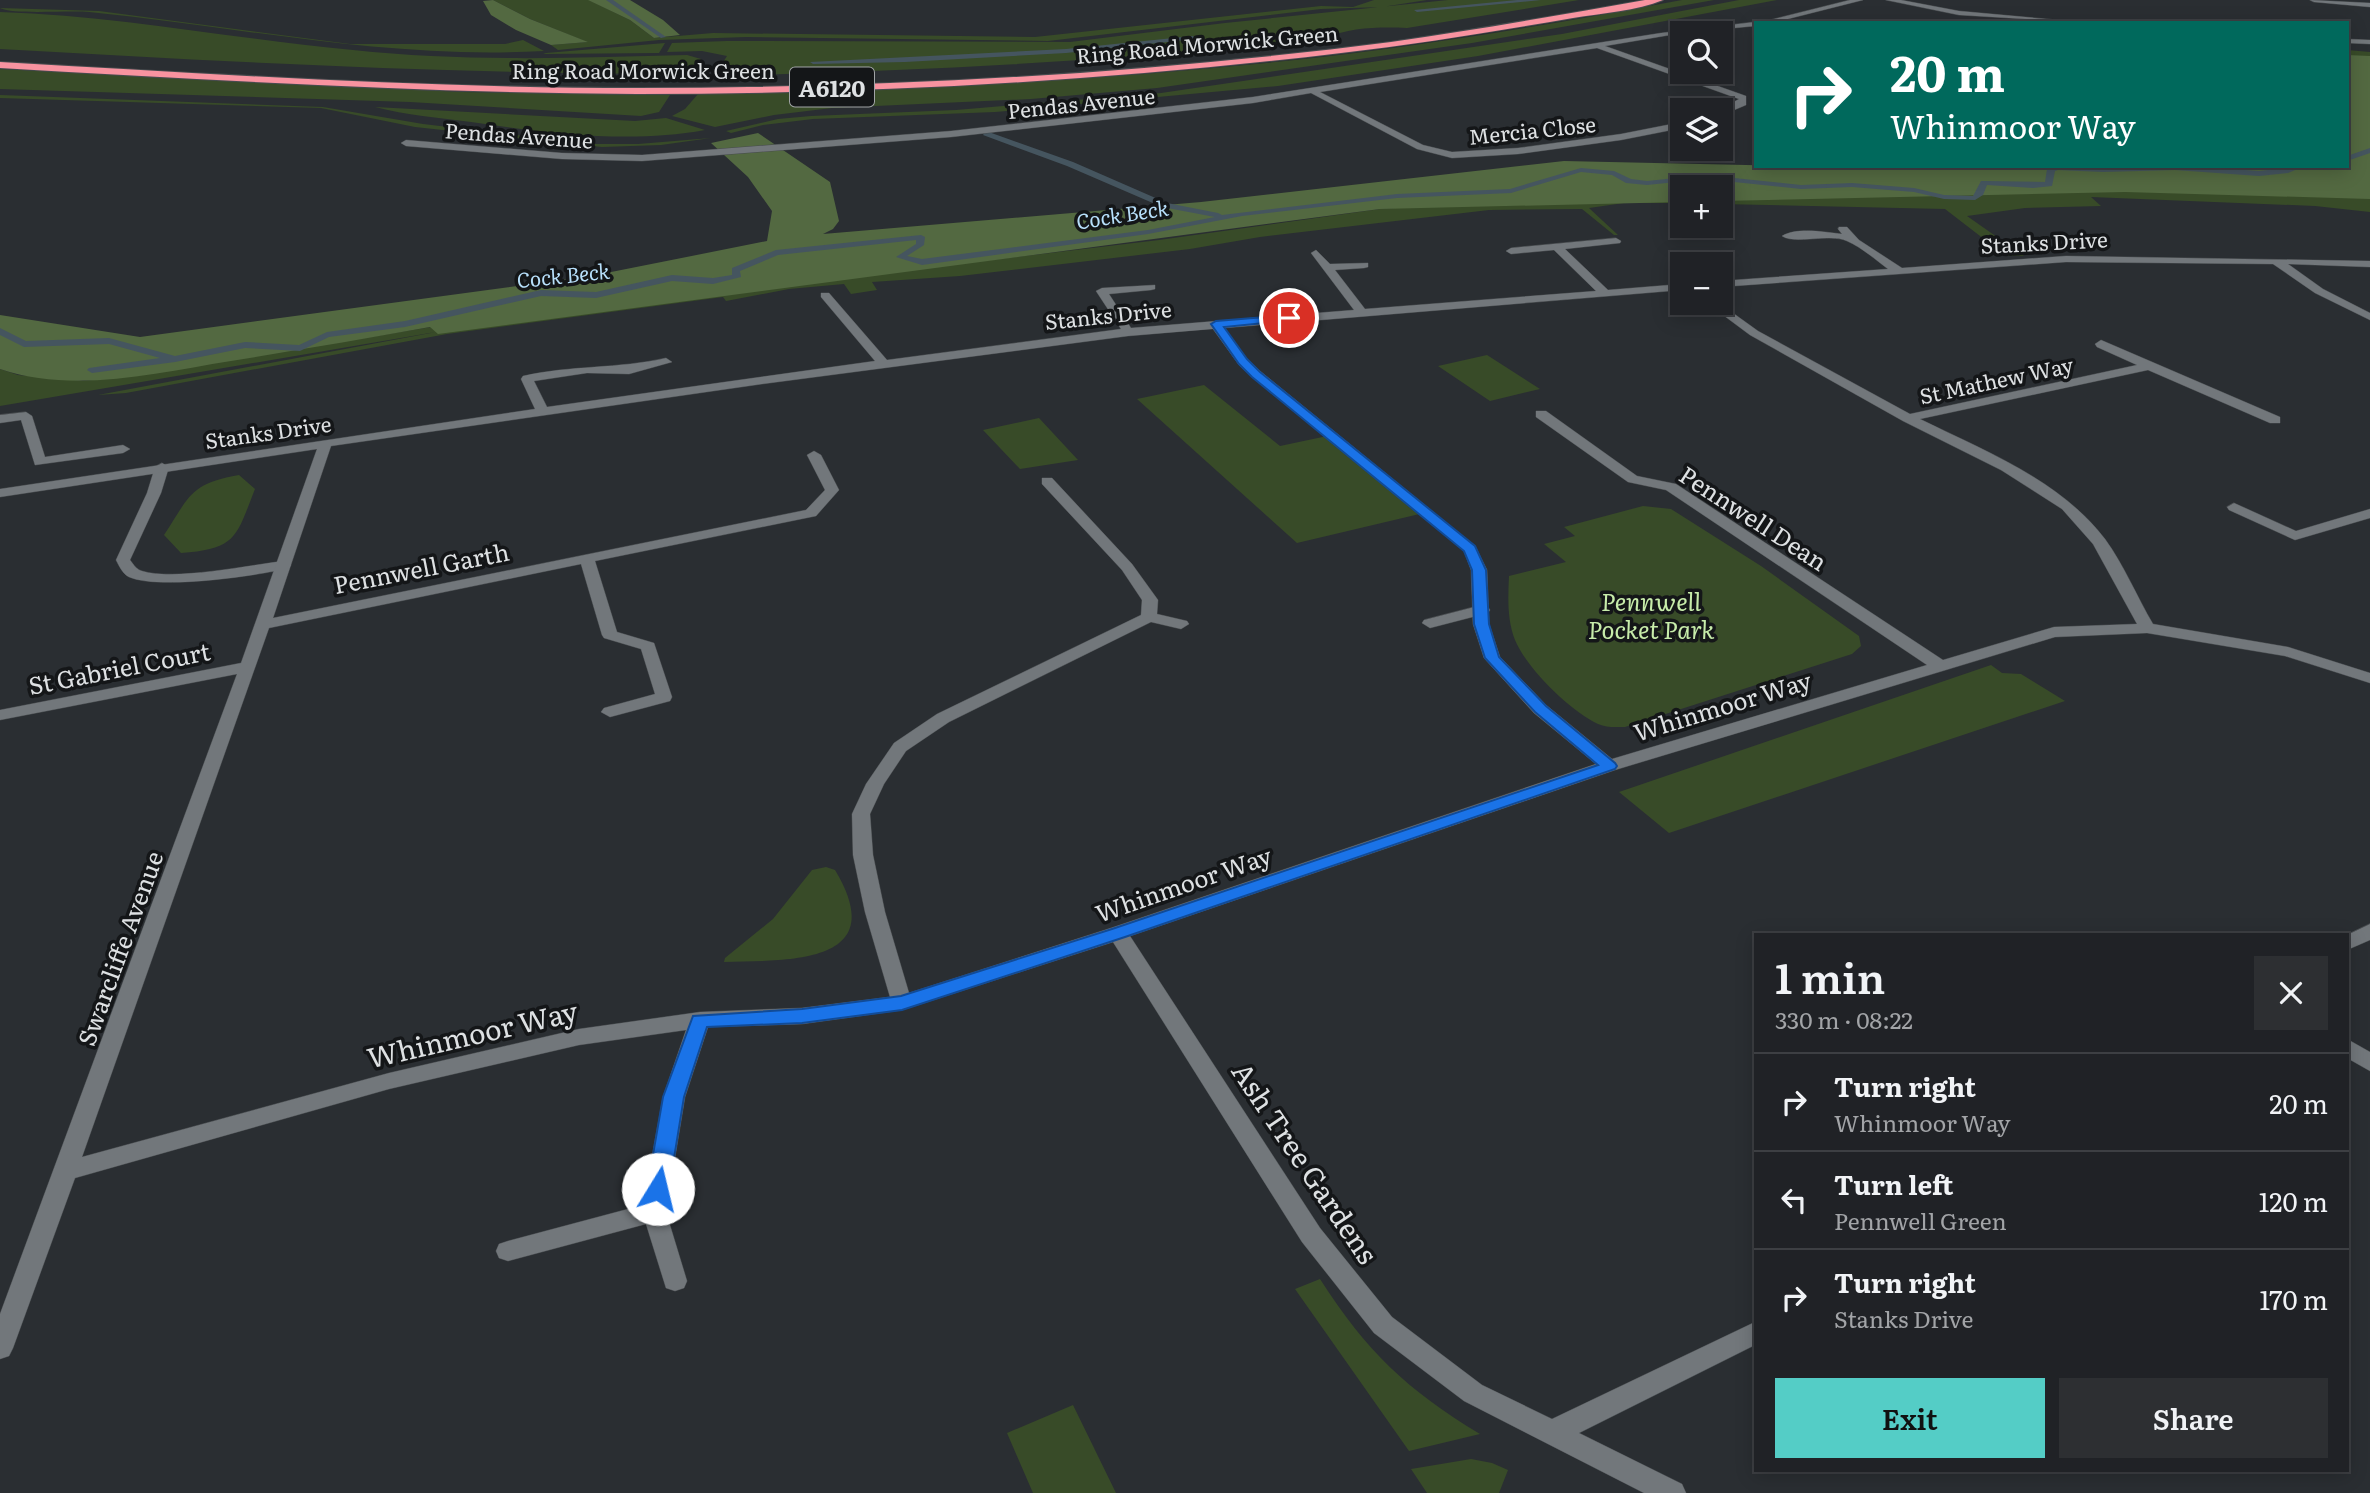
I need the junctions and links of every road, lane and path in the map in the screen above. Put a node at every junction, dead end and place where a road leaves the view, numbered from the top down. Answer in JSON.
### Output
{"nodes":[{"id":1,"x":1659,"y":0,"type":"edge"},
{"id":2,"x":1859,"y":0,"type":"edge"},
{"id":3,"x":1889,"y":0,"type":"edge"},
{"id":4,"x":2314,"y":0,"type":"edge"},
{"id":5,"x":1567,"y":5,"type":"dead end"},
{"id":6,"x":2367,"y":5,"type":"edge"},
{"id":7,"x":2370,"y":14,"type":"edge"},
{"id":8,"x":1770,"y":21,"type":"edge"},
{"id":9,"x":2061,"y":21,"type":"edge"},
{"id":10,"x":1754,"y":24,"type":"edge"},
{"id":11,"x":2349,"y":41,"type":"edge"},
{"id":12,"x":2370,"y":42,"type":"edge"},
{"id":13,"x":1600,"y":47,"type":"junction"},
{"id":14,"x":0,"y":65,"type":"edge"},
{"id":15,"x":251,"y":67,"type":"dead end"},
{"id":16,"x":911,"y":73,"type":"dead end"},
{"id":17,"x":856,"y":75,"type":"dead end"},
{"id":18,"x":752,"y":78,"type":"dead end"},
{"id":19,"x":605,"y":79,"type":"dead end"},
{"id":20,"x":1314,"y":92,"type":"junction"},
{"id":21,"x":1733,"y":107,"type":"edge"},
{"id":22,"x":1670,"y":127,"type":"edge"},
{"id":23,"x":406,"y":143,"type":"dead end"},
{"id":24,"x":1787,"y":236,"type":"dead end"},
{"id":25,"x":1616,"y":241,"type":"dead end"},
{"id":26,"x":1558,"y":248,"type":"junction"},
{"id":27,"x":1511,"y":251,"type":"dead end"},
{"id":28,"x":1316,"y":253,"type":"dead end"},
{"id":29,"x":2277,"y":261,"type":"junction"},
{"id":30,"x":2370,"y":264,"type":"edge"},
{"id":31,"x":1364,"y":265,"type":"dead end"},
{"id":32,"x":1327,"y":267,"type":"junction"},
{"id":33,"x":1898,"y":270,"type":"junction"},
{"id":34,"x":1095,"y":278,"type":"dead end"},
{"id":35,"x":1733,"y":283,"type":"edge"},
{"id":36,"x":1151,"y":287,"type":"dead end"},
{"id":37,"x":1670,"y":288,"type":"edge"},
{"id":38,"x":1102,"y":291,"type":"junction"},
{"id":39,"x":1605,"y":293,"type":"junction"},
{"id":40,"x":825,"y":295,"type":"dead end"},
{"id":41,"x":1361,"y":312,"type":"junction"},
{"id":42,"x":1729,"y":315,"type":"edge"},
{"id":43,"x":2370,"y":317,"type":"edge"},
{"id":44,"x":1216,"y":324,"type":"junction"},
{"id":45,"x":1128,"y":332,"type":"junction"},
{"id":46,"x":2101,"y":344,"type":"dead end"},
{"id":47,"x":666,"y":362,"type":"dead end"},
{"id":48,"x":884,"y":364,"type":"junction"},
{"id":49,"x":2149,"y":366,"type":"junction"},
{"id":50,"x":542,"y":411,"type":"junction"},
{"id":51,"x":1541,"y":414,"type":"dead end"},
{"id":52,"x":1908,"y":418,"type":"junction"},
{"id":53,"x":0,"y":419,"type":"edge"},
{"id":54,"x":2275,"y":419,"type":"dead end"},
{"id":55,"x":325,"y":444,"type":"junction"},
{"id":56,"x":123,"y":449,"type":"dead end"},
{"id":57,"x":814,"y":454,"type":"dead end"},
{"id":58,"x":162,"y":467,"type":"junction"},
{"id":59,"x":1062,"y":477,"type":"dead end"},
{"id":60,"x":0,"y":493,"type":"edge"},
{"id":61,"x":2234,"y":507,"type":"dead end"},
{"id":62,"x":2370,"y":513,"type":"edge"},
{"id":63,"x":587,"y":559,"type":"junction"},
{"id":64,"x":284,"y":565,"type":"junction"},
{"id":65,"x":1482,"y":610,"type":"junction"},
{"id":66,"x":1149,"y":617,"type":"junction"},
{"id":67,"x":1430,"y":623,"type":"dead end"},
{"id":68,"x":265,"y":624,"type":"junction"},
{"id":69,"x":1181,"y":624,"type":"dead end"},
{"id":70,"x":2147,"y":628,"type":"junction"},
{"id":71,"x":1940,"y":666,"type":"junction"},
{"id":72,"x":248,"y":667,"type":"junction"},
{"id":73,"x":2370,"y":678,"type":"edge"},
{"id":74,"x":610,"y":712,"type":"dead end"},
{"id":75,"x":0,"y":715,"type":"edge"},
{"id":76,"x":1609,"y":766,"type":"junction"},
{"id":77,"x":2370,"y":931,"type":"edge"},
{"id":78,"x":1118,"y":933,"type":"junction"},
{"id":79,"x":2349,"y":942,"type":"edge"},
{"id":80,"x":902,"y":1003,"type":"junction"},
{"id":81,"x":700,"y":1020,"type":"junction"},
{"id":82,"x":2349,"y":1048,"type":"edge"},
{"id":83,"x":2370,"y":1063,"type":"edge"},
{"id":84,"x":65,"y":1171,"type":"junction"},
{"id":85,"x":654,"y":1212,"type":"junction"},
{"id":86,"x":508,"y":1251,"type":"dead end"},
{"id":87,"x":674,"y":1281,"type":"dead end"},
{"id":88,"x":1754,"y":1333,"type":"edge"},
{"id":89,"x":0,"y":1348,"type":"edge"},
{"id":90,"x":1553,"y":1432,"type":"junction"},
{"id":91,"x":1672,"y":1493,"type":"edge"}],
"edges":[{"from":1,"to":14,"type":"highway","name":"Ring Road Morwick Green","number":"A6120"},
{"from":2,"to":8,"type":"street"},
{"from":3,"to":9,"type":"street"},
{"from":4,"to":6,"type":"street"},
{"from":5,"to":16,"type":"highway","name":"Ring Road Morwick Green"},
{"from":6,"to":7,"type":"street"},
{"from":10,"to":13,"type":"street","name":"Pendas Avenue"},
{"from":11,"to":12,"type":"street"},
{"from":13,"to":20,"type":"street","name":"Pendas Avenue"},
{"from":13,"to":21,"type":"street"},
{"from":15,"to":19,"type":"highway","name":"Ring Road Morwick Green"},
{"from":17,"to":18,"type":"highway","name":"Ring Road Morwick Green","number":"A6120"},
{"from":20,"to":22,"type":"street","name":"Mercia Close"},
{"from":20,"to":23,"type":"street","name":"Pendas Avenue"},
{"from":24,"to":33,"type":"street"},
{"from":25,"to":26,"type":"street"},
{"from":26,"to":27,"type":"street"},
{"from":26,"to":39,"type":"street"},
{"from":28,"to":32,"type":"street"},
{"from":29,"to":30,"type":"street","name":"Stanks Drive"},
{"from":29,"to":33,"type":"street","name":"Stanks Drive"},
{"from":29,"to":43,"type":"street"},
{"from":31,"to":32,"type":"street"},
{"from":32,"to":41,"type":"street"},
{"from":33,"to":35,"type":"street","name":"Stanks Drive"},
{"from":34,"to":38,"type":"street"},
{"from":36,"to":38,"type":"street"},
{"from":37,"to":39,"type":"street","name":"Stanks Drive"},
{"from":38,"to":45,"type":"street"},
{"from":39,"to":41,"type":"street","name":"Stanks Drive"},
{"from":40,"to":48,"type":"street"},
{"from":41,"to":44,"type":"street","name":"Stanks Drive"},
{"from":42,"to":52,"type":"street","name":"St Mathew Way"},
{"from":44,"to":45,"type":"street","name":"Stanks Drive"},
{"from":44,"to":65,"type":"street"},
{"from":45,"to":48,"type":"street","name":"Stanks Drive"},
{"from":46,"to":49,"type":"street","name":"St Mathew Way"},
{"from":47,"to":50,"type":"street"},
{"from":48,"to":50,"type":"street","name":"Stanks Drive"},
{"from":49,"to":52,"type":"street","name":"St Mathew Way"},
{"from":49,"to":54,"type":"street","name":"St Mathew Way"},
{"from":50,"to":55,"type":"street","name":"Stanks Drive"},
{"from":51,"to":71,"type":"street","name":"Pennwell Dean"},
{"from":52,"to":70,"type":"street"},
{"from":53,"to":56,"type":"street"},
{"from":55,"to":58,"type":"street","name":"Stanks Drive"},
{"from":55,"to":64,"type":"street","name":"Swarcliffe Avenue"},
{"from":57,"to":63,"type":"street","name":"Pennwell Garth"},
{"from":58,"to":60,"type":"street","name":"Stanks Drive"},
{"from":58,"to":64,"type":"street"},
{"from":59,"to":66,"type":"street"},
{"from":61,"to":62,"type":"street"},
{"from":63,"to":68,"type":"street","name":"Pennwell Garth"},
{"from":63,"to":74,"type":"street"},
{"from":64,"to":68,"type":"street","name":"Swarcliffe Avenue"},
{"from":65,"to":67,"type":"street"},
{"from":65,"to":76,"type":"street"},
{"from":66,"to":69,"type":"street"},
{"from":66,"to":80,"type":"street"},
{"from":68,"to":72,"type":"street","name":"Swarcliffe Avenue"},
{"from":70,"to":71,"type":"street","name":"Whinmoor Way"},
{"from":70,"to":73,"type":"street","name":"Whinmoor Way"},
{"from":71,"to":76,"type":"street","name":"Whinmoor Way"},
{"from":72,"to":75,"type":"street","name":"St Gabriel Court"},
{"from":72,"to":84,"type":"street","name":"Swarcliffe Avenue"},
{"from":76,"to":78,"type":"street","name":"Whinmoor Way"},
{"from":77,"to":79,"type":"street"},
{"from":78,"to":80,"type":"street","name":"Whinmoor Way"},
{"from":78,"to":90,"type":"street","name":"Ash Tree Gardens"},
{"from":80,"to":81,"type":"street","name":"Whinmoor Way"},
{"from":81,"to":84,"type":"street","name":"Whinmoor Way"},
{"from":81,"to":85,"type":"street"},
{"from":82,"to":83,"type":"street"},
{"from":84,"to":89,"type":"street","name":"Swarcliffe Avenue"},
{"from":85,"to":86,"type":"street"},
{"from":85,"to":87,"type":"street"},
{"from":88,"to":90,"type":"street"},
{"from":90,"to":91,"type":"street","name":"Ash Tree Gardens"}]}
